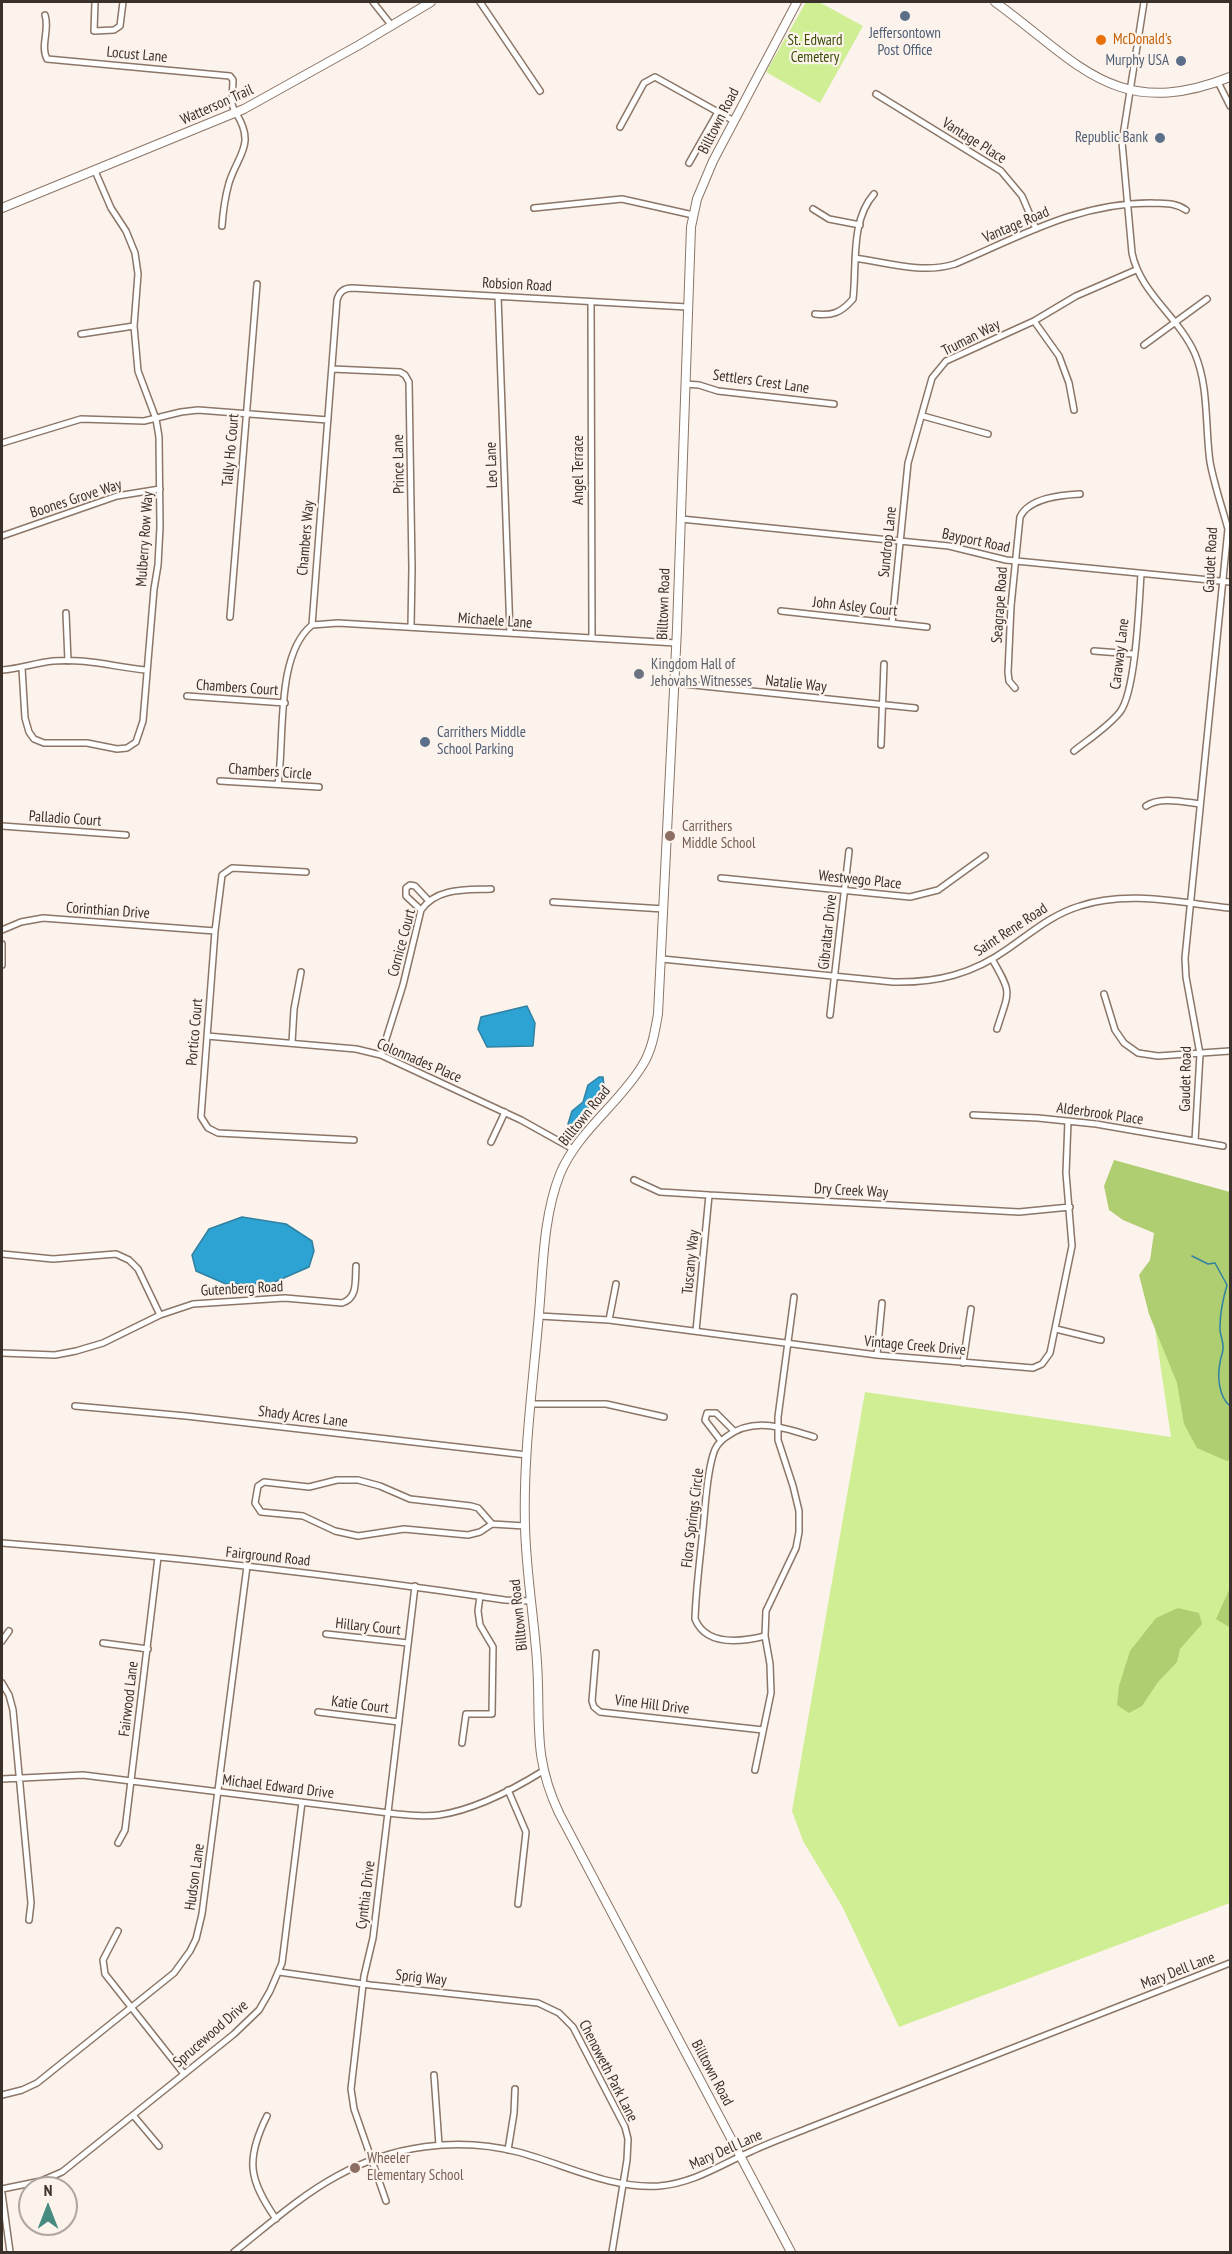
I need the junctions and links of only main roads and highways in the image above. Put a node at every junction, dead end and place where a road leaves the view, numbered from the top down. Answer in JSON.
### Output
{"nodes":[{"id":1,"x":431,"y":2,"type":"edge"},
{"id":2,"x":797,"y":2,"type":"edge"},
{"id":3,"x":995,"y":2,"type":"edge"},
{"id":4,"x":1230,"y":77,"type":"edge"},
{"id":5,"x":2,"y":208,"type":"edge"},
{"id":6,"x":791,"y":2253,"type":"edge"}],
"edges":[{"from":1,"to":5,"type":"main road","name":"Watterson Trail"},
{"from":2,"to":6,"type":"main road","name":"Billtown Road"},
{"from":3,"to":4,"type":"main road"}]}
